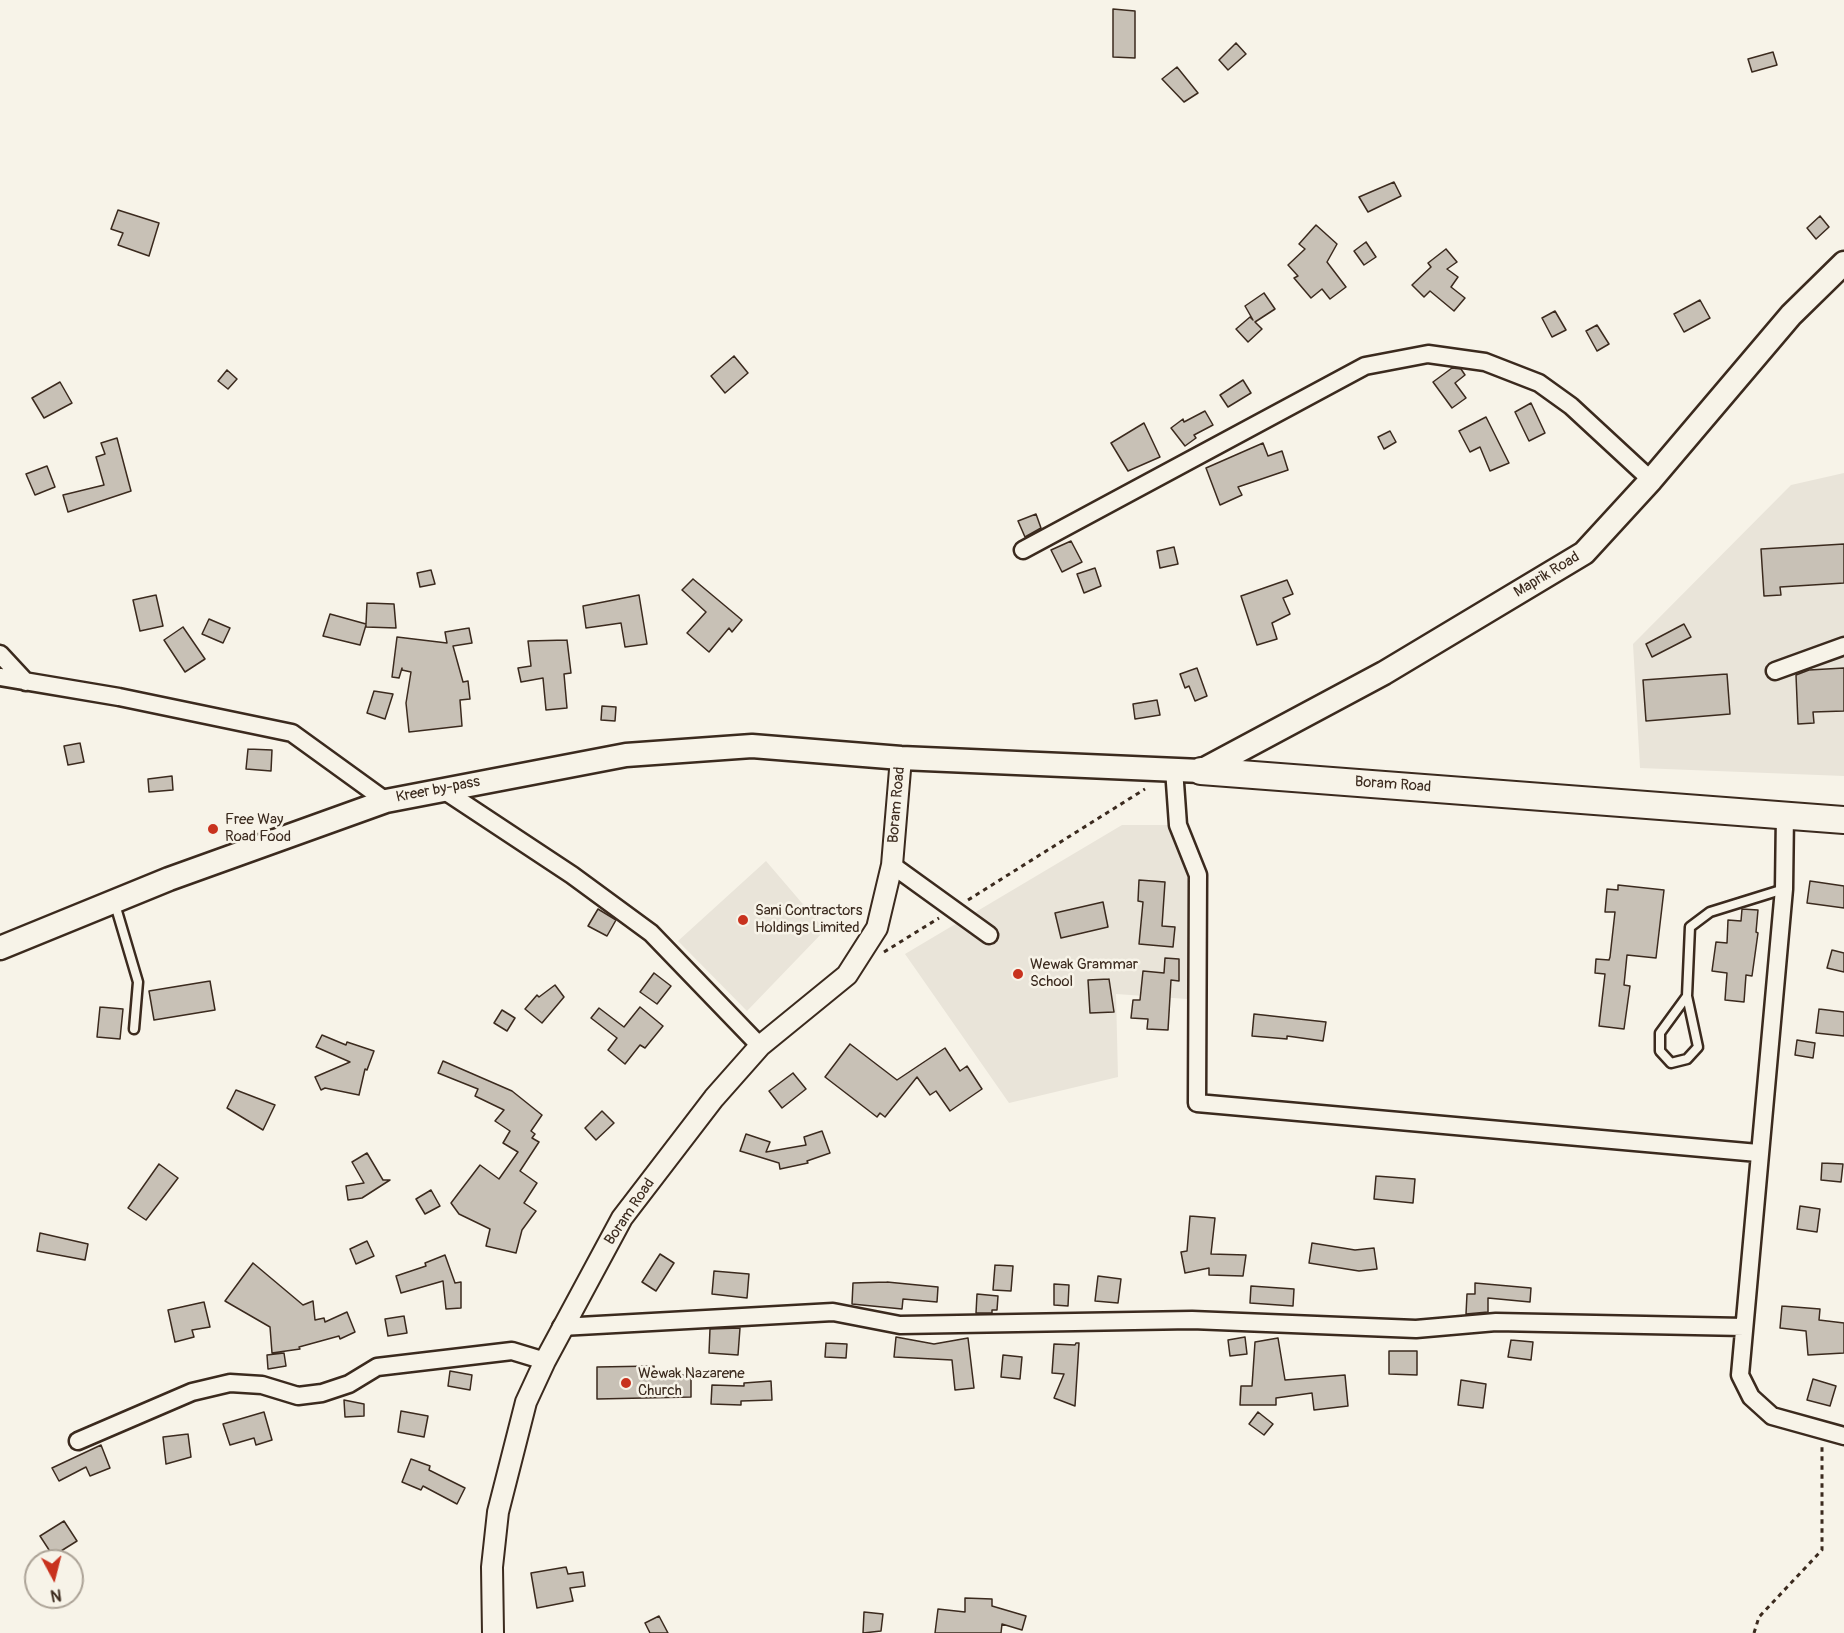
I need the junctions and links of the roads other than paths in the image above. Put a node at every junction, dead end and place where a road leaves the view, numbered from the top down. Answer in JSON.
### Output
{"nodes":[{"id":1,"x":1844,"y":263,"type":"edge"},
{"id":2,"x":1651,"y":480,"type":"junction"},
{"id":3,"x":1023,"y":550,"type":"dead end"},
{"id":4,"x":1844,"y":646,"type":"edge"},
{"id":5,"x":0,"y":654,"type":"edge"},
{"id":6,"x":1776,"y":671,"type":"dead end"},
{"id":7,"x":0,"y":677,"type":"edge"},
{"id":8,"x":27,"y":682,"type":"junction"},
{"id":9,"x":901,"y":758,"type":"junction"},
{"id":10,"x":1174,"y":769,"type":"junction"},
{"id":11,"x":1201,"y":771,"type":"junction"},
{"id":12,"x":442,"y":789,"type":"junction"},
{"id":13,"x":386,"y":801,"type":"junction"},
{"id":14,"x":1785,"y":813,"type":"junction"},
{"id":15,"x":1844,"y":820,"type":"edge"},
{"id":16,"x":892,"y":865,"type":"junction"},
{"id":17,"x":1784,"y":889,"type":"junction"},
{"id":18,"x":114,"y":901,"type":"junction"},
{"id":19,"x":989,"y":935,"type":"dead end"},
{"id":20,"x":0,"y":948,"type":"edge"},
{"id":21,"x":1687,"y":996,"type":"junction"},
{"id":22,"x":134,"y":1029,"type":"dead end"},
{"id":23,"x":760,"y":1046,"type":"junction"},
{"id":24,"x":1758,"y":1153,"type":"junction"},
{"id":25,"x":561,"y":1326,"type":"junction"},
{"id":26,"x":1744,"y":1327,"type":"junction"},
{"id":27,"x":545,"y":1361,"type":"junction"},
{"id":28,"x":1844,"y":1436,"type":"edge"},
{"id":29,"x":78,"y":1442,"type":"dead end"},
{"id":30,"x":493,"y":1633,"type":"edge"}],
"edges":[{"from":1,"to":2,"type":"main road","name":"Maprik Road"},
{"from":2,"to":3,"type":"street"},
{"from":2,"to":11,"type":"main road","name":"Maprik Road"},
{"from":4,"to":6,"type":"street"},
{"from":5,"to":8,"type":"street"},
{"from":7,"to":8,"type":"street"},
{"from":8,"to":13,"type":"street"},
{"from":9,"to":10,"type":"main road","name":"Boram Road"},
{"from":9,"to":12,"type":"main road","name":"Kreer by-pass"},
{"from":9,"to":16,"type":"street","name":"Boram Road"},
{"from":10,"to":11,"type":"main road","name":"Boram Road"},
{"from":10,"to":24,"type":"street"},
{"from":11,"to":14,"type":"main road","name":"Boram Road"},
{"from":12,"to":13,"type":"main road","name":"Kreer by-pass"},
{"from":12,"to":23,"type":"street"},
{"from":13,"to":18,"type":"main road","name":"Kreer by-pass"},
{"from":14,"to":15,"type":"main road","name":"Boram Road"},
{"from":14,"to":17,"type":"street"},
{"from":16,"to":19,"type":"street"},
{"from":16,"to":23,"type":"street","name":"Boram Road"},
{"from":17,"to":21,"type":"lane"},
{"from":17,"to":24,"type":"street"},
{"from":18,"to":20,"type":"main road","name":"Kreer by-pass"},
{"from":18,"to":22,"type":"lane"},
{"from":21,"to":21,"type":"lane"},
{"from":23,"to":25,"type":"street","name":"Boram Road"},
{"from":24,"to":26,"type":"street"},
{"from":25,"to":26,"type":"street"},
{"from":25,"to":27,"type":"street","name":"Boram Road"},
{"from":26,"to":28,"type":"street"},
{"from":27,"to":29,"type":"street"},
{"from":27,"to":30,"type":"street","name":"Boram Road"}]}
